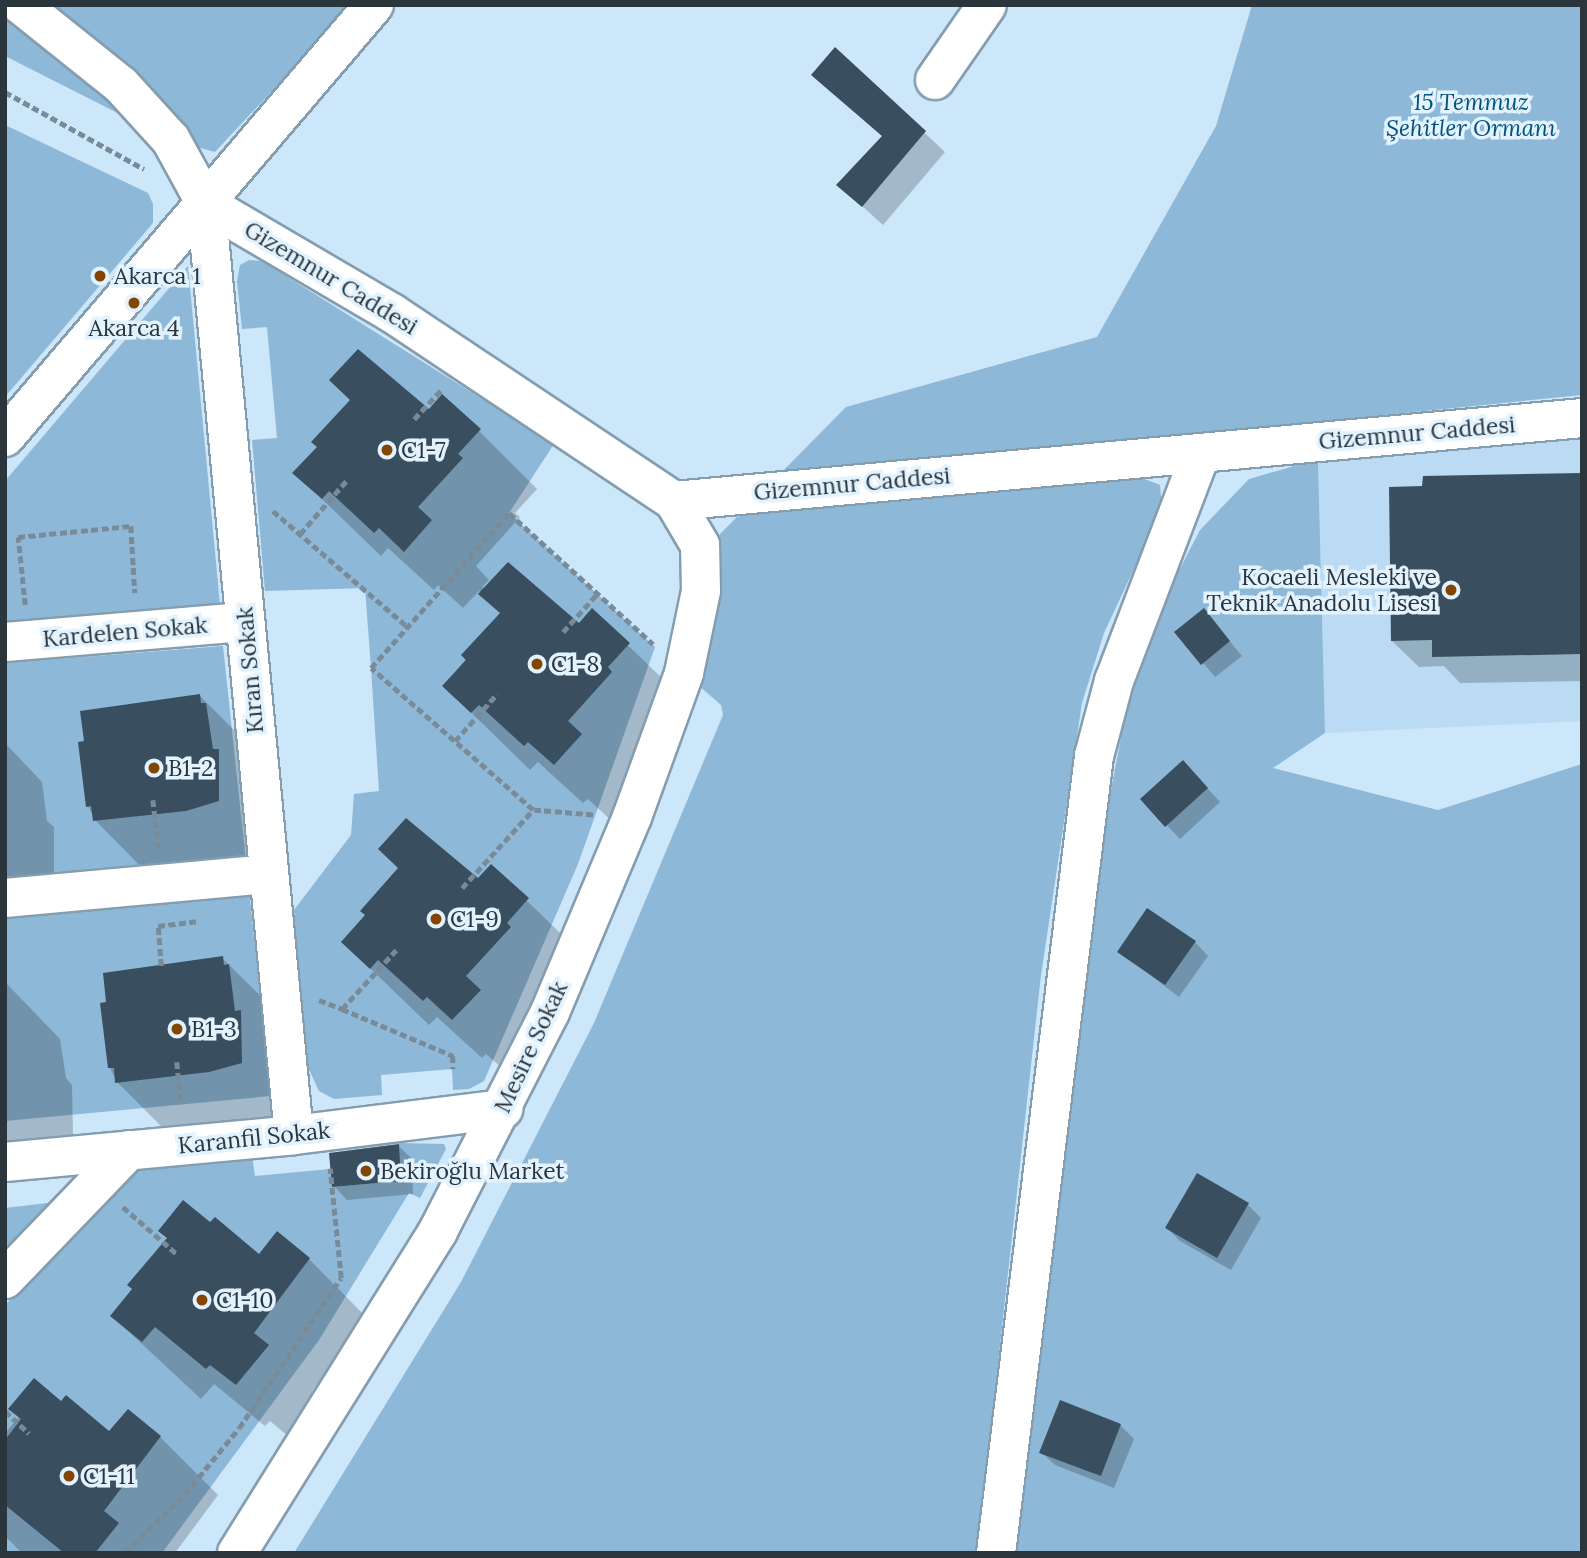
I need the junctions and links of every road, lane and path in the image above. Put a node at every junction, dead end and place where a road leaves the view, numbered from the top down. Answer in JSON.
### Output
{"nodes":[{"id":1,"x":21,"y":5,"type":"edge"},
{"id":2,"x":374,"y":5,"type":"edge"},
{"id":3,"x":987,"y":5,"type":"edge"},
{"id":4,"x":935,"y":80,"type":"dead end"},
{"id":5,"x":5,"y":92,"type":"edge"},
{"id":6,"x":155,"y":175,"type":"dead end"},
{"id":7,"x":206,"y":204,"type":"junction"},
{"id":8,"x":445,"y":386,"type":"dead end"},
{"id":9,"x":1580,"y":417,"type":"edge"},
{"id":10,"x":414,"y":419,"type":"dead end"},
{"id":11,"x":5,"y":438,"type":"edge"},
{"id":12,"x":1201,"y":453,"type":"junction"},
{"id":13,"x":347,"y":480,"type":"dead end"},
{"id":14,"x":674,"y":501,"type":"junction"},
{"id":15,"x":268,"y":507,"type":"dead end"},
{"id":16,"x":300,"y":534,"type":"junction"},
{"id":17,"x":597,"y":594,"type":"junction"},
{"id":18,"x":136,"y":600,"type":"dead end"},
{"id":19,"x":26,"y":610,"type":"dead end"},
{"id":20,"x":245,"y":622,"type":"junction"},
{"id":21,"x":408,"y":626,"type":"junction"},
{"id":22,"x":563,"y":632,"type":"dead end"},
{"id":23,"x":5,"y":642,"type":"edge"},
{"id":24,"x":655,"y":647,"type":"dead end"},
{"id":25,"x":497,"y":694,"type":"dead end"},
{"id":26,"x":455,"y":741,"type":"junction"},
{"id":27,"x":153,"y":800,"type":"dead end"},
{"id":28,"x":533,"y":810,"type":"junction"},
{"id":29,"x":632,"y":817,"type":"junction"},
{"id":30,"x":247,"y":876,"type":"dead end"},
{"id":31,"x":164,"y":882,"type":"junction"},
{"id":32,"x":462,"y":888,"type":"dead end"},
{"id":33,"x":5,"y":898,"type":"edge"},
{"id":34,"x":211,"y":920,"type":"dead end"},
{"id":35,"x":396,"y":950,"type":"dead end"},
{"id":36,"x":161,"y":966,"type":"dead end"},
{"id":37,"x":310,"y":997,"type":"dead end"},
{"id":38,"x":342,"y":1009,"type":"junction"},
{"id":39,"x":177,"y":1062,"type":"dead end"},
{"id":40,"x":453,"y":1069,"type":"dead end"},
{"id":41,"x":181,"y":1104,"type":"dead end"},
{"id":42,"x":503,"y":1109,"type":"junction"},
{"id":43,"x":294,"y":1135,"type":"junction"},
{"id":44,"x":129,"y":1150,"type":"junction"},
{"id":45,"x":5,"y":1162,"type":"edge"},
{"id":46,"x":330,"y":1169,"type":"dead end"},
{"id":47,"x":119,"y":1204,"type":"dead end"},
{"id":48,"x":178,"y":1255,"type":"dead end"},
{"id":49,"x":5,"y":1279,"type":"edge"},
{"id":50,"x":5,"y":1411,"type":"edge"},
{"id":51,"x":29,"y":1433,"type":"dead end"},
{"id":52,"x":125,"y":1553,"type":"edge"},
{"id":53,"x":237,"y":1553,"type":"edge"},
{"id":54,"x":996,"y":1553,"type":"edge"}],
"edges":[{"from":1,"to":7,"type":"street"},
{"from":2,"to":7,"type":"street"},
{"from":3,"to":4,"type":"street"},
{"from":5,"to":6,"type":"path"},
{"from":7,"to":11,"type":"street"},
{"from":7,"to":14,"type":"street","name":"Gizemnur Caddesi"},
{"from":7,"to":20,"type":"street","name":"Kıran Sokak"},
{"from":8,"to":10,"type":"path"},
{"from":9,"to":12,"type":"street","name":"Gizemnur Caddesi"},
{"from":12,"to":14,"type":"street","name":"Gizemnur Caddesi"},
{"from":12,"to":54,"type":"street"},
{"from":13,"to":16,"type":"path"},
{"from":14,"to":29,"type":"street","name":"Mesire Sokak"},
{"from":15,"to":16,"type":"path"},
{"from":16,"to":21,"type":"path"},
{"from":17,"to":21,"type":"path"},
{"from":17,"to":22,"type":"path"},
{"from":17,"to":24,"type":"path"},
{"from":18,"to":19,"type":"path"},
{"from":20,"to":23,"type":"street","name":"Kardelen Sokak"},
{"from":20,"to":43,"type":"street","name":"Kıran Sokak"},
{"from":21,"to":26,"type":"path"},
{"from":25,"to":26,"type":"path"},
{"from":26,"to":28,"type":"path"},
{"from":27,"to":31,"type":"path"},
{"from":28,"to":29,"type":"path"},
{"from":28,"to":32,"type":"path"},
{"from":29,"to":42,"type":"street","name":"Mesire Sokak"},
{"from":30,"to":31,"type":"street"},
{"from":31,"to":33,"type":"street"},
{"from":34,"to":36,"type":"path"},
{"from":35,"to":38,"type":"path"},
{"from":37,"to":38,"type":"path"},
{"from":38,"to":40,"type":"path"},
{"from":39,"to":41,"type":"path"},
{"from":42,"to":43,"type":"street","name":"Karanfil Sokak"},
{"from":42,"to":53,"type":"street","name":"Mesire Sokak"},
{"from":43,"to":44,"type":"street","name":"Karanfil Sokak"},
{"from":44,"to":45,"type":"street","name":"Karanfil Sokak"},
{"from":44,"to":49,"type":"street"},
{"from":46,"to":52,"type":"path"},
{"from":47,"to":48,"type":"path"},
{"from":50,"to":51,"type":"path"}]}
